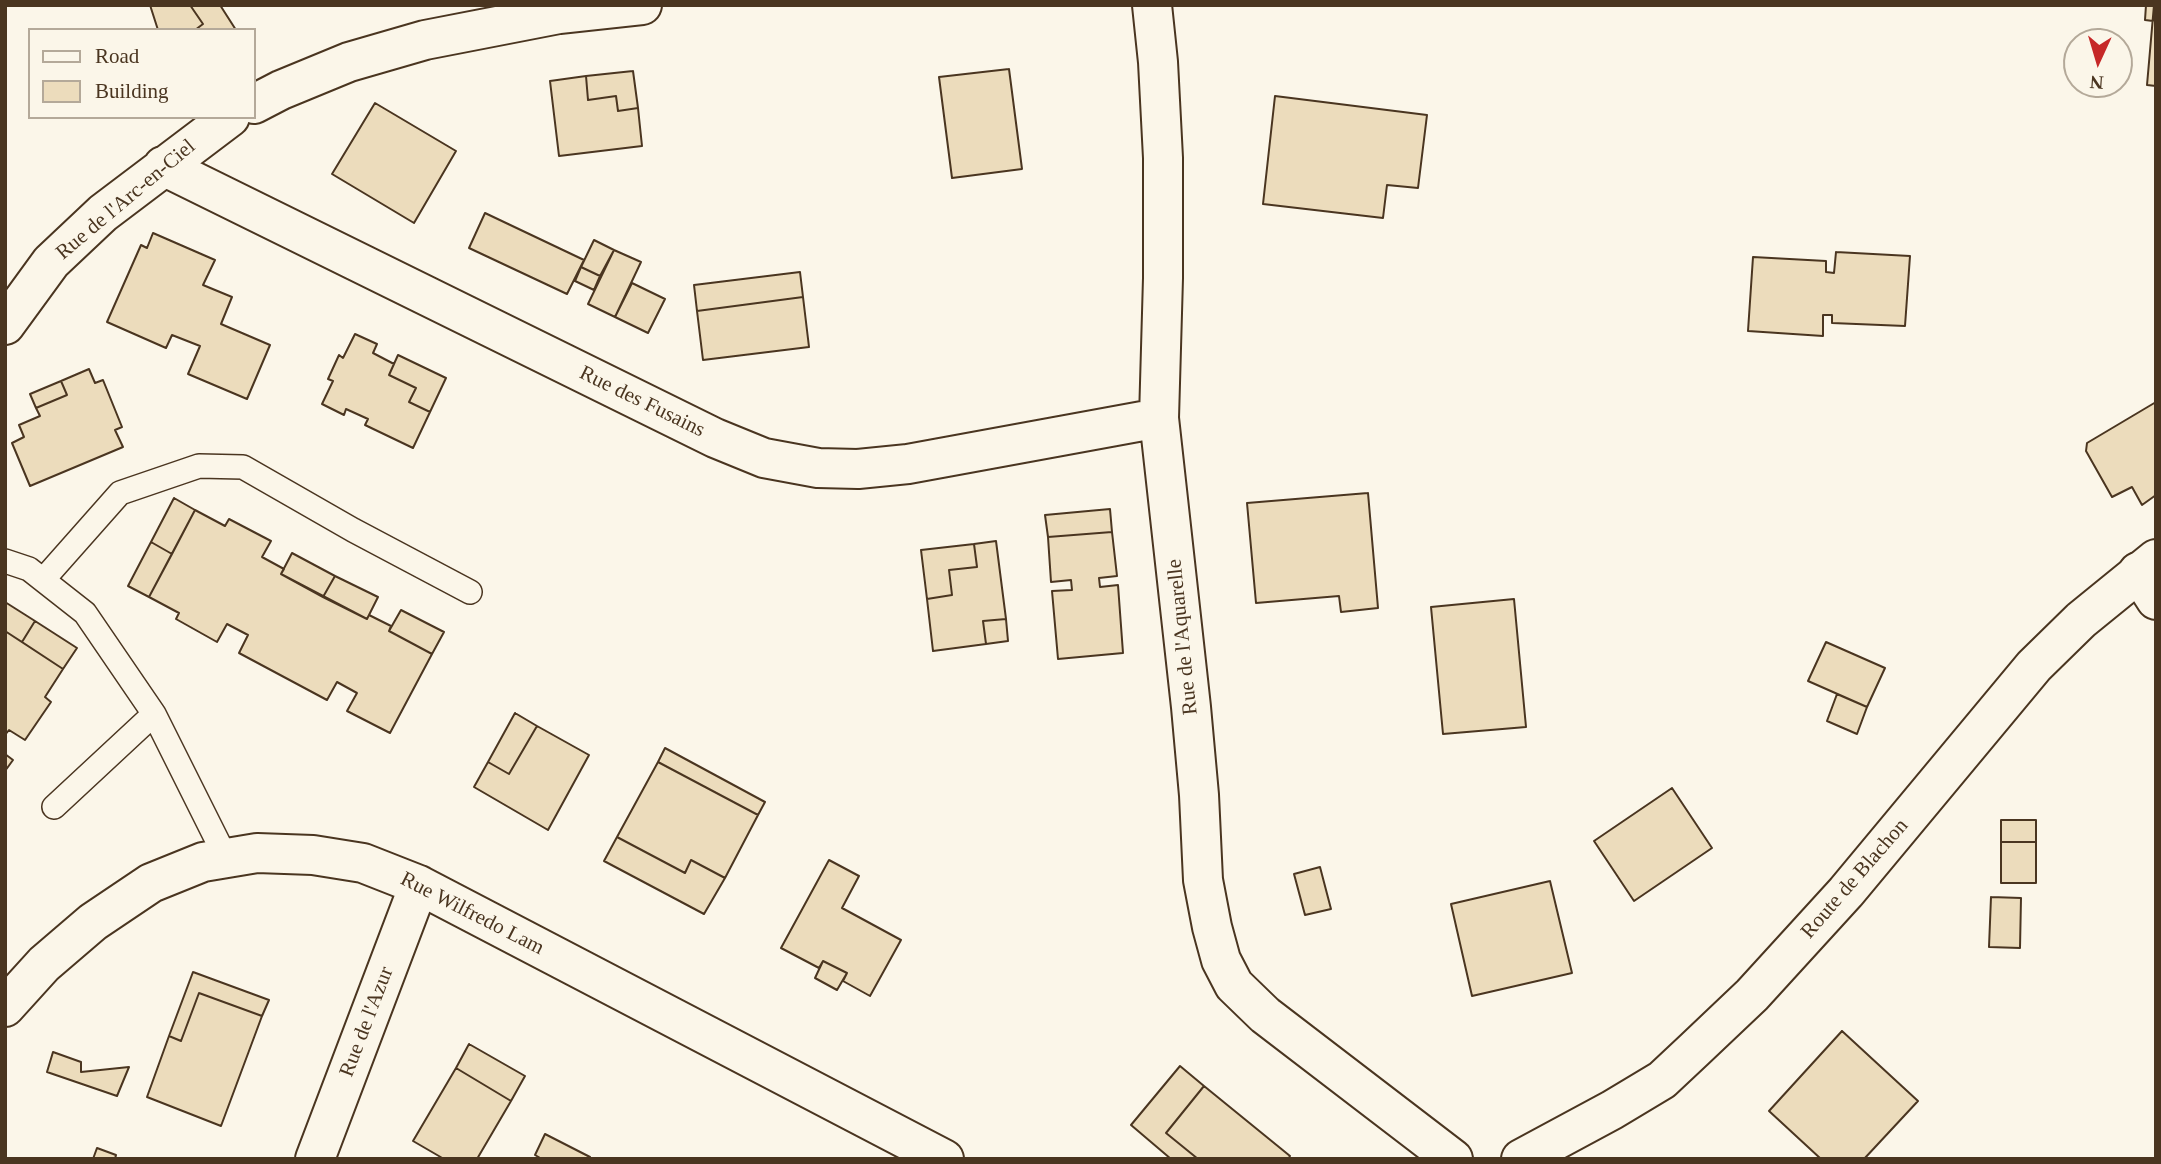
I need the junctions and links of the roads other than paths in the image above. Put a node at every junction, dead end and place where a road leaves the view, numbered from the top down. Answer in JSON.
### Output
{"nodes":[{"id":1,"x":642,"y":5,"type":"edge"},
{"id":2,"x":1152,"y":5,"type":"edge"},
{"id":3,"x":256,"y":103,"type":"edge"},
{"id":4,"x":227,"y":119,"type":"edge"},
{"id":5,"x":163,"y":166,"type":"junction"},
{"id":6,"x":5,"y":325,"type":"edge"},
{"id":7,"x":1158,"y":418,"type":"junction"},
{"id":8,"x":5,"y":561,"type":"edge"},
{"id":9,"x":2150,"y":577,"type":"edge"},
{"id":10,"x":43,"y":580,"type":"junction"},
{"id":11,"x":470,"y":592,"type":"dead end"},
{"id":12,"x":154,"y":714,"type":"junction"},
{"id":13,"x":54,"y":807,"type":"dead end"},
{"id":14,"x":226,"y":858,"type":"junction"},
{"id":15,"x":419,"y":885,"type":"junction"},
{"id":16,"x":5,"y":1007,"type":"edge"},
{"id":17,"x":930,"y":1156,"type":"edge"},
{"id":18,"x":315,"y":1159,"type":"edge"},
{"id":19,"x":1453,"y":1159,"type":"edge"},
{"id":20,"x":1521,"y":1159,"type":"edge"}],
"edges":[{"from":1,"to":3,"type":"street"},
{"from":2,"to":7,"type":"street","name":"Rue de l'Aquarelle"},
{"from":4,"to":5,"type":"street","name":"Rue de l'Arc-en-Ciel"},
{"from":5,"to":6,"type":"street","name":"Rue de l'Arc-en-Ciel"},
{"from":5,"to":7,"type":"street","name":"Rue des Fusains"},
{"from":7,"to":19,"type":"street","name":"Rue de l'Aquarelle"},
{"from":8,"to":10,"type":"lane"},
{"from":9,"to":20,"type":"street","name":"Route de Blachon"},
{"from":10,"to":11,"type":"lane"},
{"from":10,"to":12,"type":"lane"},
{"from":12,"to":13,"type":"lane"},
{"from":12,"to":14,"type":"lane"},
{"from":14,"to":15,"type":"street","name":"Rue Wilfredo Lam"},
{"from":14,"to":16,"type":"street","name":"Rue Wilfredo Lam"},
{"from":15,"to":17,"type":"street","name":"Rue Wilfredo Lam"},
{"from":15,"to":18,"type":"street","name":"Rue de l'Azur"}]}
